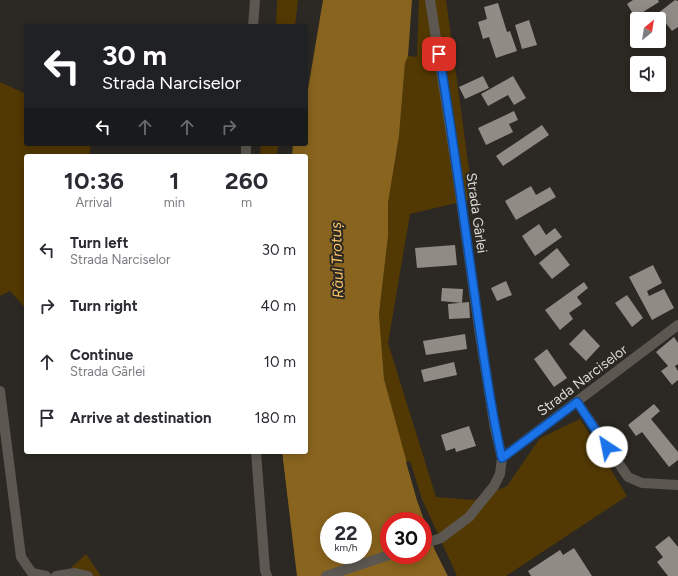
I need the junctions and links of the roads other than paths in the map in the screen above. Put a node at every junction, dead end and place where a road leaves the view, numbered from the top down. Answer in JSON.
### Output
{"nodes":[{"id":1,"x":255,"y":0,"type":"edge"},
{"id":2,"x":430,"y":0,"type":"edge"},
{"id":3,"x":253,"y":24,"type":"edge"},
{"id":4,"x":678,"y":325,"type":"edge"},
{"id":5,"x":0,"y":391,"type":"edge"},
{"id":6,"x":577,"y":402,"type":"junction"},
{"id":7,"x":256,"y":454,"type":"edge"},
{"id":8,"x":502,"y":458,"type":"junction"},
{"id":9,"x":678,"y":485,"type":"edge"},
{"id":10,"x":432,"y":541,"type":"edge"},
{"id":11,"x":380,"y":558,"type":"edge"},
{"id":12,"x":46,"y":576,"type":"edge"},
{"id":13,"x":56,"y":576,"type":"edge"},
{"id":14,"x":88,"y":576,"type":"edge"},
{"id":15,"x":268,"y":576,"type":"edge"},
{"id":16,"x":326,"y":576,"type":"edge"}],
"edges":[{"from":1,"to":3,"type":"street"},
{"from":2,"to":8,"type":"street","name":"Strada Gârlei"},
{"from":4,"to":6,"type":"street","name":"Strada Narciselor"},
{"from":5,"to":12,"type":"street"},
{"from":6,"to":8,"type":"street","name":"Strada Narciselor"},
{"from":6,"to":9,"type":"street"},
{"from":7,"to":15,"type":"street"},
{"from":8,"to":10,"type":"street"},
{"from":11,"to":16,"type":"street"},
{"from":13,"to":14,"type":"street"}]}
